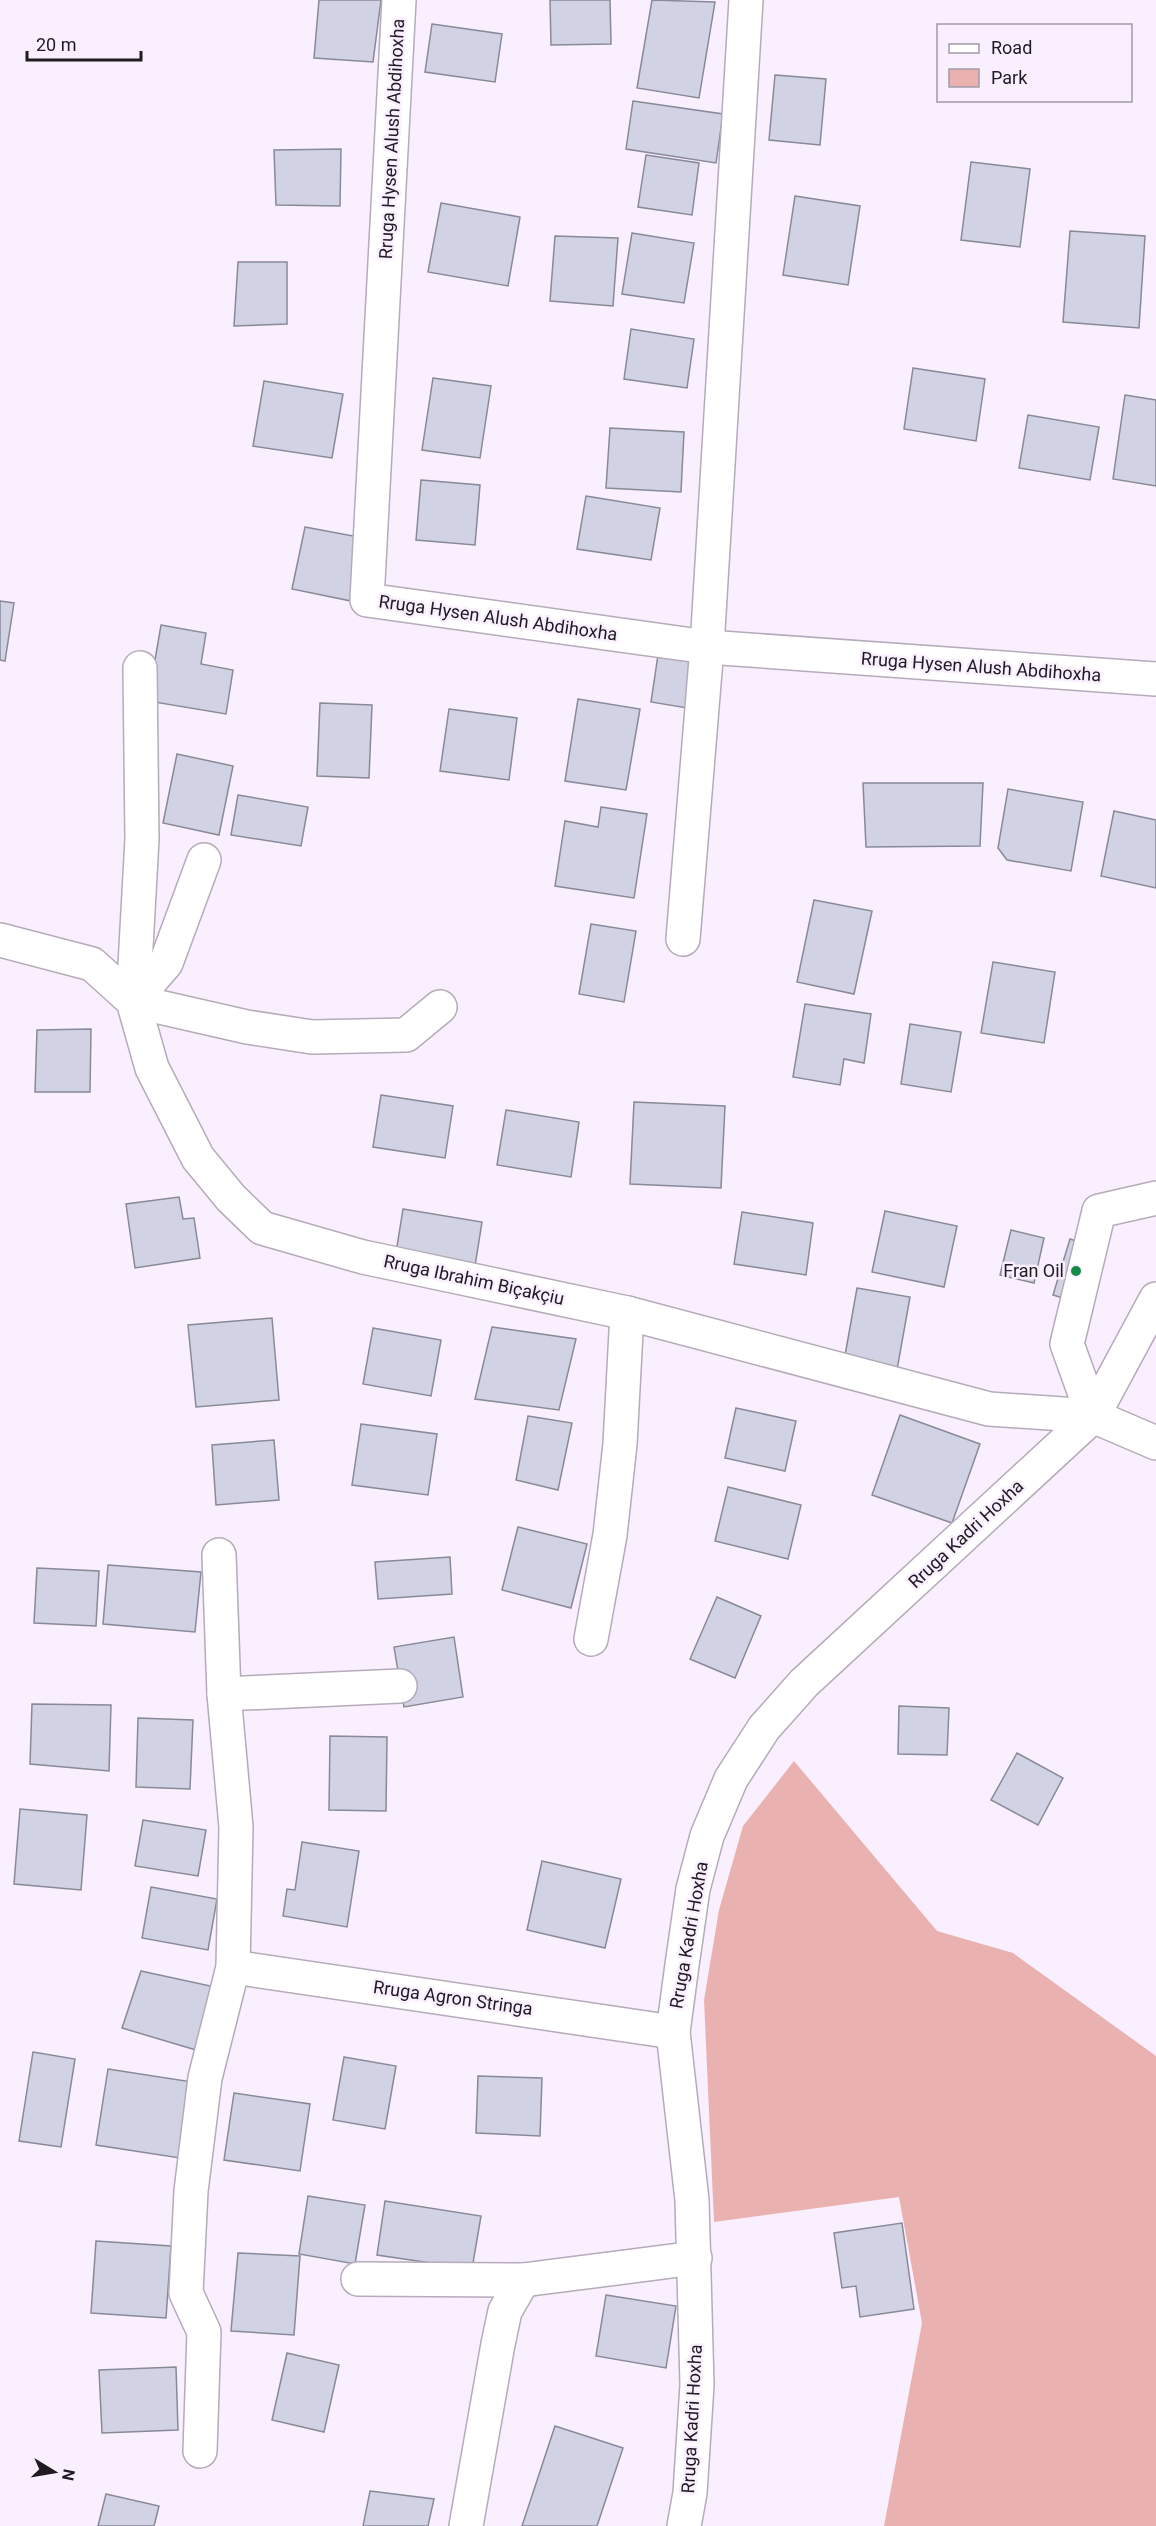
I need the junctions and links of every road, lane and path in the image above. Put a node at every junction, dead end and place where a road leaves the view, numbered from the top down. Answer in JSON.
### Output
{"nodes":[{"id":1,"x":399,"y":0,"type":"edge"},
{"id":2,"x":746,"y":0,"type":"edge"},
{"id":3,"x":707,"y":647,"type":"junction"},
{"id":4,"x":140,"y":668,"type":"dead end"},
{"id":5,"x":1156,"y":680,"type":"edge"},
{"id":6,"x":204,"y":860,"type":"dead end"},
{"id":7,"x":683,"y":939,"type":"dead end"},
{"id":8,"x":0,"y":940,"type":"edge"},
{"id":9,"x":133,"y":1000,"type":"junction"},
{"id":10,"x":440,"y":1007,"type":"dead end"},
{"id":11,"x":1156,"y":1198,"type":"edge"},
{"id":12,"x":1156,"y":1299,"type":"edge"},
{"id":13,"x":627,"y":1313,"type":"junction"},
{"id":14,"x":1093,"y":1416,"type":"junction"},
{"id":15,"x":1156,"y":1443,"type":"edge"},
{"id":16,"x":219,"y":1555,"type":"dead end"},
{"id":17,"x":591,"y":1639,"type":"dead end"},
{"id":18,"x":400,"y":1686,"type":"dead end"},
{"id":19,"x":224,"y":1694,"type":"junction"},
{"id":20,"x":233,"y":1967,"type":"junction"},
{"id":21,"x":673,"y":2032,"type":"junction"},
{"id":22,"x":694,"y":2258,"type":"junction"},
{"id":23,"x":358,"y":2279,"type":"dead end"},
{"id":24,"x":523,"y":2280,"type":"junction"},
{"id":25,"x":200,"y":2451,"type":"dead end"},
{"id":26,"x":466,"y":2526,"type":"edge"},
{"id":27,"x":684,"y":2526,"type":"edge"}],
"edges":[{"from":1,"to":3,"type":"street","name":"Rruga Hysen Alush Abdihoxha"},
{"from":2,"to":3,"type":"street"},
{"from":3,"to":5,"type":"street","name":"Rruga Hysen Alush Abdihoxha"},
{"from":3,"to":7,"type":"street"},
{"from":4,"to":9,"type":"street"},
{"from":6,"to":9,"type":"street"},
{"from":8,"to":9,"type":"street"},
{"from":9,"to":10,"type":"street"},
{"from":9,"to":13,"type":"street","name":"Rruga Ibrahim Biçakçiu"},
{"from":11,"to":14,"type":"street"},
{"from":12,"to":14,"type":"street","name":"Rruga Kadri Hoxha"},
{"from":13,"to":14,"type":"street","name":"Rruga Ibrahim Biçakçiu"},
{"from":13,"to":17,"type":"street"},
{"from":14,"to":15,"type":"street","name":"Rruga Ibrahim Biçakçiu"},
{"from":14,"to":21,"type":"street","name":"Rruga Kadri Hoxha"},
{"from":16,"to":19,"type":"street"},
{"from":18,"to":19,"type":"street"},
{"from":19,"to":20,"type":"street"},
{"from":20,"to":21,"type":"street","name":"Rruga Agron Stringa"},
{"from":20,"to":25,"type":"street"},
{"from":21,"to":22,"type":"street","name":"Rruga Kadri Hoxha"},
{"from":22,"to":24,"type":"street"},
{"from":22,"to":27,"type":"street","name":"Rruga Kadri Hoxha"},
{"from":23,"to":24,"type":"street"},
{"from":24,"to":26,"type":"street"}]}
